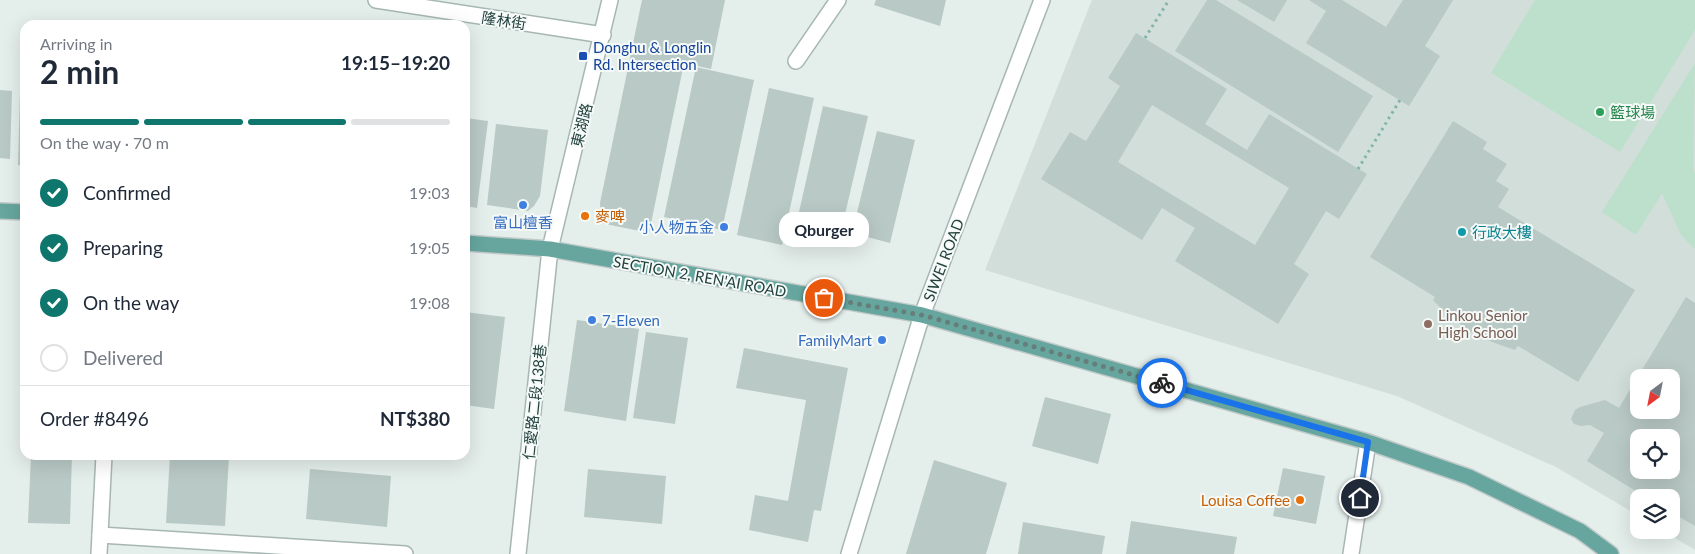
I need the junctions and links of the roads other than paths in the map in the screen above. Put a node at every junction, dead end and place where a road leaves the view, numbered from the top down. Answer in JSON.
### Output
{"nodes":[{"id":1,"x":376,"y":0,"type":"edge"},
{"id":2,"x":610,"y":0,"type":"edge"},
{"id":3,"x":838,"y":0,"type":"edge"},
{"id":4,"x":1042,"y":0,"type":"edge"},
{"id":5,"x":603,"y":35,"type":"junction"},
{"id":6,"x":796,"y":61,"type":"dead end"},
{"id":7,"x":0,"y":211,"type":"edge"},
{"id":8,"x":20,"y":212,"type":"edge"},
{"id":9,"x":470,"y":243,"type":"edge"},
{"id":10,"x":550,"y":250,"type":"junction"},
{"id":11,"x":922,"y":315,"type":"junction"},
{"id":12,"x":1368,"y":442,"type":"junction"},
{"id":13,"x":104,"y":460,"type":"edge"},
{"id":14,"x":100,"y":535,"type":"junction"},
{"id":15,"x":99,"y":554,"type":"edge"},
{"id":16,"x":405,"y":554,"type":"edge"},
{"id":17,"x":518,"y":554,"type":"edge"},
{"id":18,"x":849,"y":554,"type":"edge"},
{"id":19,"x":1351,"y":554,"type":"edge"},
{"id":20,"x":1611,"y":554,"type":"edge"}],
"edges":[{"from":1,"to":5,"type":"street","name":"隆林街"},
{"from":2,"to":5,"type":"street","name":"東湖路"},
{"from":3,"to":6,"type":"street"},
{"from":4,"to":11,"type":"street","name":"SIWEI ROAD"},
{"from":5,"to":10,"type":"street","name":"東湖路"},
{"from":7,"to":8,"type":"main road"},
{"from":9,"to":10,"type":"main road","name":"SECTION 2, REN'AI ROAD"},
{"from":10,"to":11,"type":"main road","name":"SECTION 2, REN'AI ROAD"},
{"from":10,"to":17,"type":"street","name":"仁愛路二段138巷"},
{"from":11,"to":12,"type":"main road","name":"SECTION 2, REN'AI ROAD"},
{"from":11,"to":18,"type":"street","name":"SIWEI ROAD"},
{"from":12,"to":19,"type":"street"},
{"from":12,"to":20,"type":"main road","name":"SECTION 2, REN'AI ROAD"},
{"from":13,"to":14,"type":"street"},
{"from":14,"to":15,"type":"street"},
{"from":14,"to":16,"type":"street"}]}
